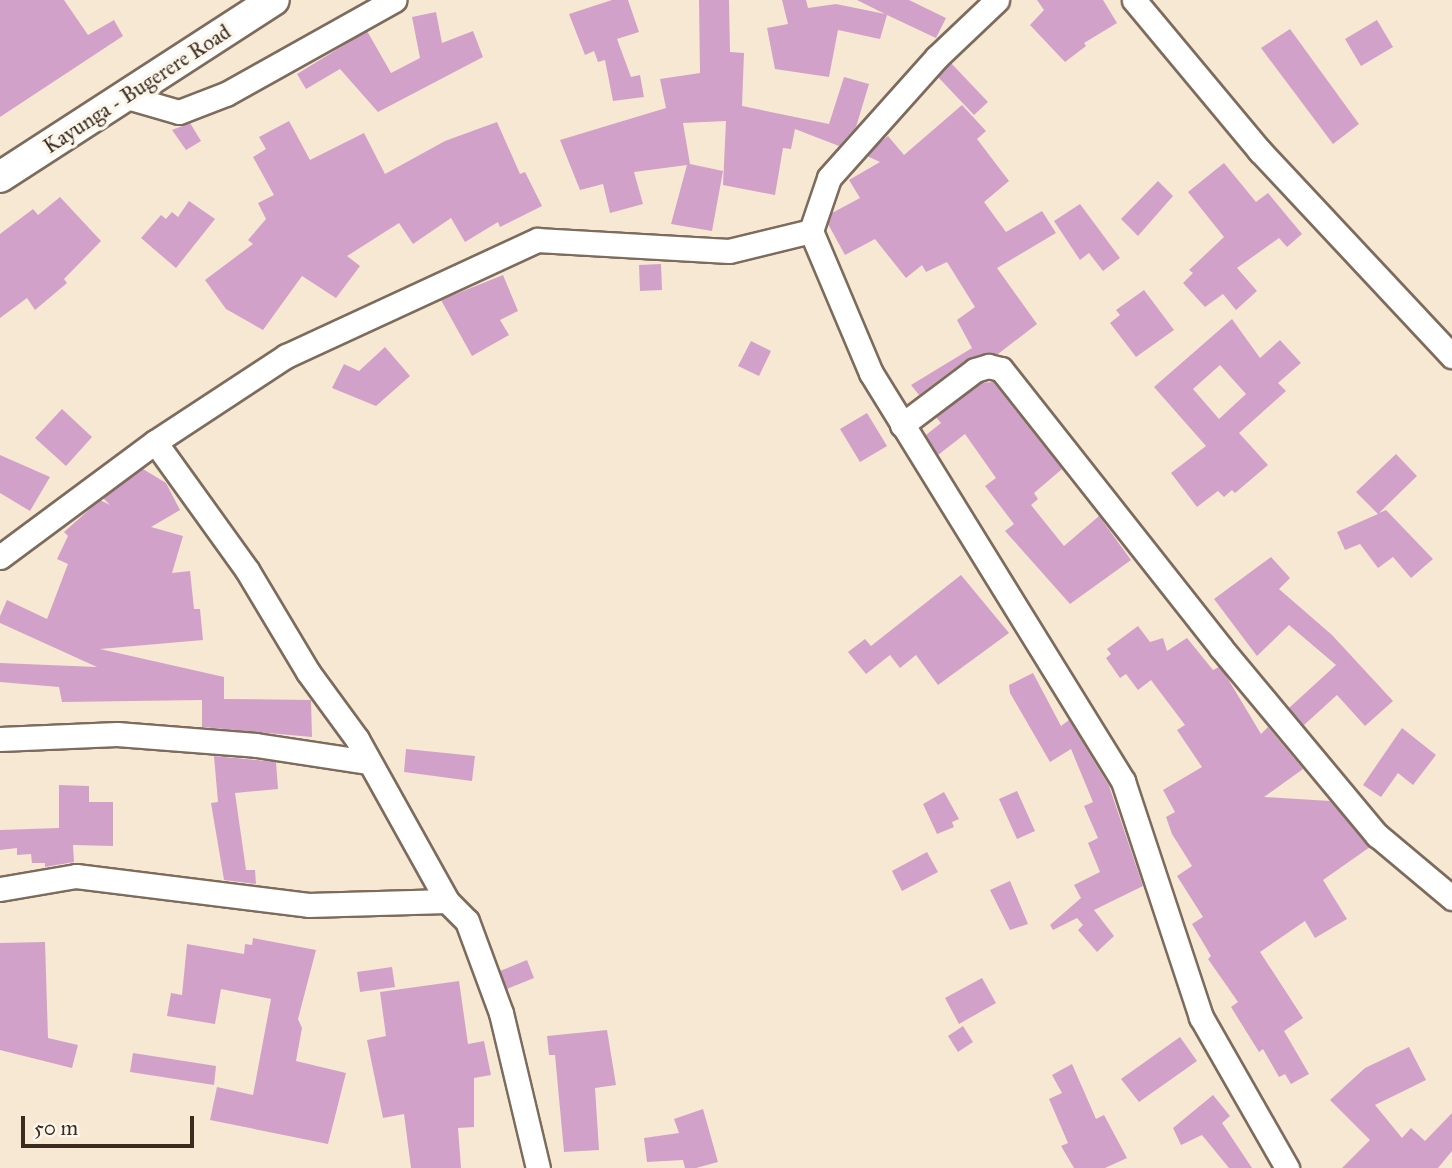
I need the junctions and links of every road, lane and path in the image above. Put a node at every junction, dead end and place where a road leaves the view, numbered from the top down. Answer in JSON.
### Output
{"nodes":[{"id":1,"x":274,"y":0,"type":"edge"},
{"id":2,"x":394,"y":0,"type":"edge"},
{"id":3,"x":997,"y":0,"type":"edge"},
{"id":4,"x":1134,"y":0,"type":"edge"},
{"id":5,"x":127,"y":97,"type":"junction"},
{"id":6,"x":0,"y":177,"type":"edge"},
{"id":7,"x":811,"y":231,"type":"junction"},
{"id":8,"x":1452,"y":356,"type":"edge"},
{"id":9,"x":902,"y":425,"type":"junction"},
{"id":10,"x":155,"y":442,"type":"junction"},
{"id":11,"x":0,"y":556,"type":"edge"},
{"id":12,"x":0,"y":739,"type":"edge"},
{"id":13,"x":369,"y":762,"type":"junction"},
{"id":14,"x":0,"y":889,"type":"edge"},
{"id":15,"x":1452,"y":898,"type":"edge"},
{"id":16,"x":447,"y":901,"type":"junction"},
{"id":17,"x":538,"y":1168,"type":"edge"},
{"id":18,"x":1287,"y":1168,"type":"edge"}],
"edges":[{"from":1,"to":5,"type":"main road","name":"Kayunga - Bugerere Road"},
{"from":2,"to":5,"type":"street"},
{"from":3,"to":7,"type":"street"},
{"from":4,"to":8,"type":"street"},
{"from":5,"to":6,"type":"main road","name":"Kayunga - Bugerere Road"},
{"from":7,"to":9,"type":"street"},
{"from":7,"to":10,"type":"street"},
{"from":9,"to":15,"type":"street"},
{"from":9,"to":18,"type":"street"},
{"from":10,"to":11,"type":"street"},
{"from":10,"to":13,"type":"street"},
{"from":12,"to":13,"type":"street"},
{"from":13,"to":16,"type":"street"},
{"from":14,"to":16,"type":"street"},
{"from":16,"to":17,"type":"street"}]}
